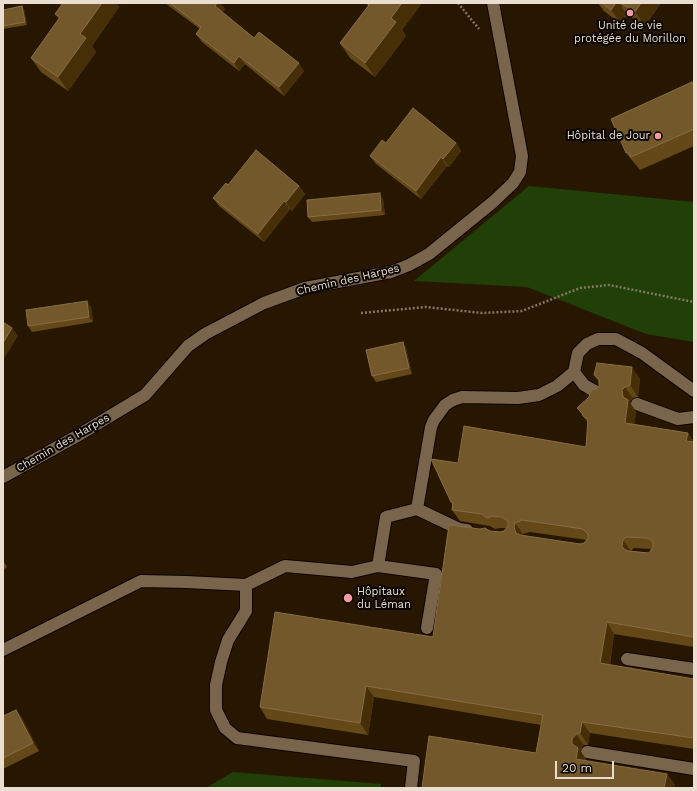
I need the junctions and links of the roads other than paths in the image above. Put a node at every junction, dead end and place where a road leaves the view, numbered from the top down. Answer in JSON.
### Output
{"nodes":[{"id":1,"x":493,"y":3,"type":"edge"},
{"id":2,"x":574,"y":372,"type":"junction"},
{"id":3,"x":694,"y":391,"type":"edge"},
{"id":4,"x":600,"y":394,"type":"edge"},
{"id":5,"x":637,"y":404,"type":"dead end"},
{"id":6,"x":694,"y":417,"type":"edge"},
{"id":7,"x":3,"y":477,"type":"edge"},
{"id":8,"x":418,"y":508,"type":"junction"},
{"id":9,"x":481,"y":532,"type":"edge"},
{"id":10,"x":378,"y":566,"type":"junction"},
{"id":11,"x":246,"y":585,"type":"junction"},
{"id":12,"x":427,"y":628,"type":"dead end"},
{"id":13,"x":3,"y":650,"type":"edge"},
{"id":14,"x":627,"y":659,"type":"dead end"},
{"id":15,"x":694,"y":669,"type":"edge"},
{"id":16,"x":587,"y":752,"type":"dead end"},
{"id":17,"x":694,"y":769,"type":"edge"},
{"id":18,"x":411,"y":788,"type":"edge"}],
"edges":[{"from":1,"to":7,"type":"street","name":"Chemin des Harpes"},
{"from":2,"to":3,"type":"street"},
{"from":2,"to":4,"type":"street"},
{"from":2,"to":8,"type":"street"},
{"from":5,"to":6,"type":"street"},
{"from":8,"to":9,"type":"street"},
{"from":8,"to":10,"type":"street"},
{"from":10,"to":11,"type":"street"},
{"from":10,"to":12,"type":"street"},
{"from":11,"to":13,"type":"street"},
{"from":11,"to":18,"type":"street"},
{"from":14,"to":15,"type":"street"},
{"from":16,"to":17,"type":"street"}]}
